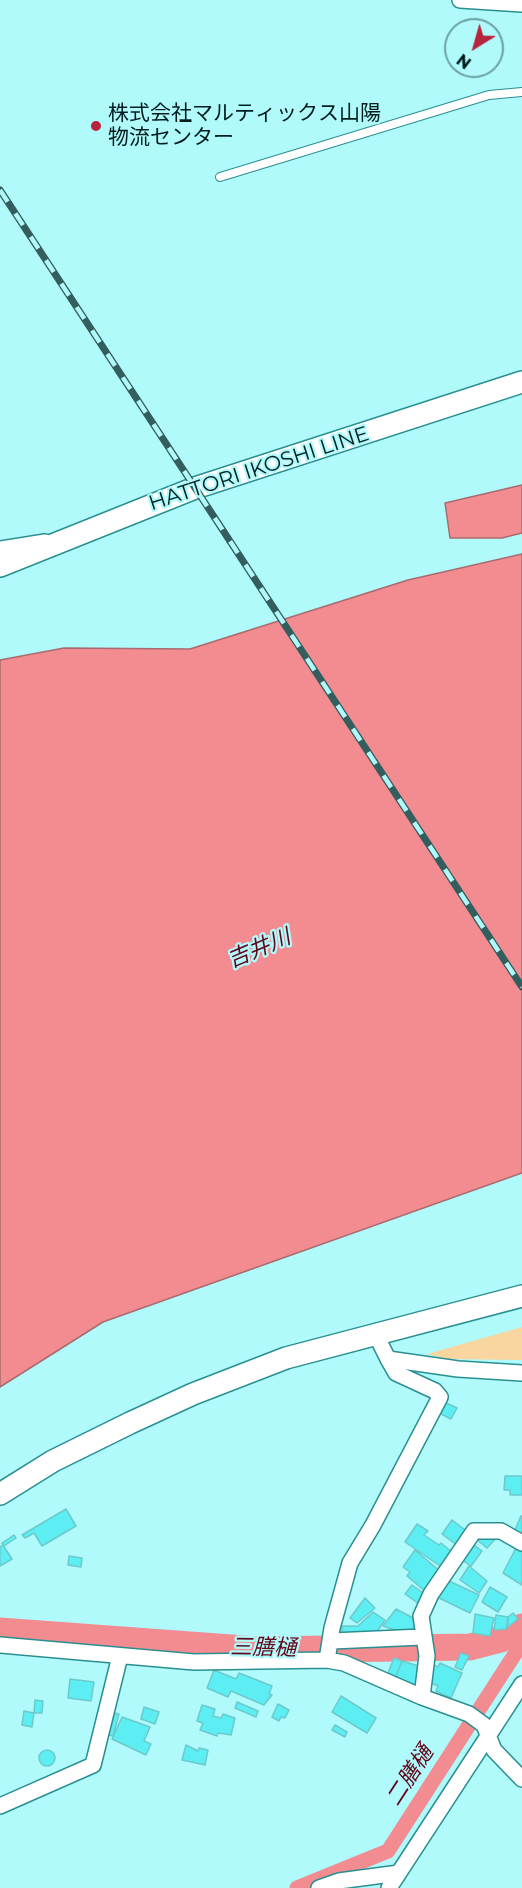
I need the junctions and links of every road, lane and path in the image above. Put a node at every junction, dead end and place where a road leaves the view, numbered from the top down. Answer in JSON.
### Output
{"nodes":[{"id":1,"x":460,"y":0,"type":"edge"},
{"id":2,"x":522,"y":3,"type":"edge"},
{"id":3,"x":522,"y":92,"type":"edge"},
{"id":4,"x":220,"y":177,"type":"dead end"},
{"id":5,"x":522,"y":382,"type":"edge"},
{"id":6,"x":66,"y":540,"type":"junction"},
{"id":7,"x":0,"y":549,"type":"edge"},
{"id":8,"x":0,"y":566,"type":"edge"},
{"id":9,"x":522,"y":1296,"type":"edge"},
{"id":10,"x":376,"y":1335,"type":"junction"},
{"id":11,"x":388,"y":1359,"type":"junction"},
{"id":12,"x":522,"y":1373,"type":"edge"},
{"id":13,"x":0,"y":1494,"type":"edge"},
{"id":14,"x":522,"y":1544,"type":"edge"},
{"id":15,"x":422,"y":1637,"type":"junction"},
{"id":16,"x":332,"y":1641,"type":"junction"},
{"id":17,"x":0,"y":1646,"type":"edge"},
{"id":18,"x":120,"y":1656,"type":"junction"},
{"id":19,"x":327,"y":1660,"type":"junction"},
{"id":20,"x":522,"y":1684,"type":"edge"},
{"id":21,"x":422,"y":1697,"type":"junction"},
{"id":22,"x":487,"y":1730,"type":"junction"},
{"id":23,"x":522,"y":1779,"type":"edge"},
{"id":24,"x":0,"y":1806,"type":"edge"},
{"id":25,"x":399,"y":1873,"type":"junction"},
{"id":26,"x":319,"y":1888,"type":"edge"},
{"id":27,"x":389,"y":1888,"type":"edge"}],
"edges":[{"from":1,"to":2,"type":"street"},
{"from":3,"to":4,"type":"lane"},
{"from":5,"to":6,"type":"street","name":"HATTORI IKOSHI LINE"},
{"from":6,"to":7,"type":"street"},
{"from":6,"to":8,"type":"street","name":"HATTORI IKOSHI LINE"},
{"from":9,"to":10,"type":"street"},
{"from":10,"to":11,"type":"street"},
{"from":10,"to":13,"type":"street"},
{"from":11,"to":12,"type":"street"},
{"from":11,"to":16,"type":"street"},
{"from":14,"to":15,"type":"street"},
{"from":15,"to":16,"type":"street"},
{"from":15,"to":21,"type":"street"},
{"from":16,"to":19,"type":"street"},
{"from":17,"to":18,"type":"street"},
{"from":18,"to":19,"type":"street"},
{"from":18,"to":24,"type":"street"},
{"from":19,"to":21,"type":"street"},
{"from":20,"to":22,"type":"street"},
{"from":21,"to":22,"type":"street"},
{"from":22,"to":23,"type":"street"},
{"from":22,"to":25,"type":"street"},
{"from":25,"to":26,"type":"street"},
{"from":25,"to":27,"type":"street"}]}
